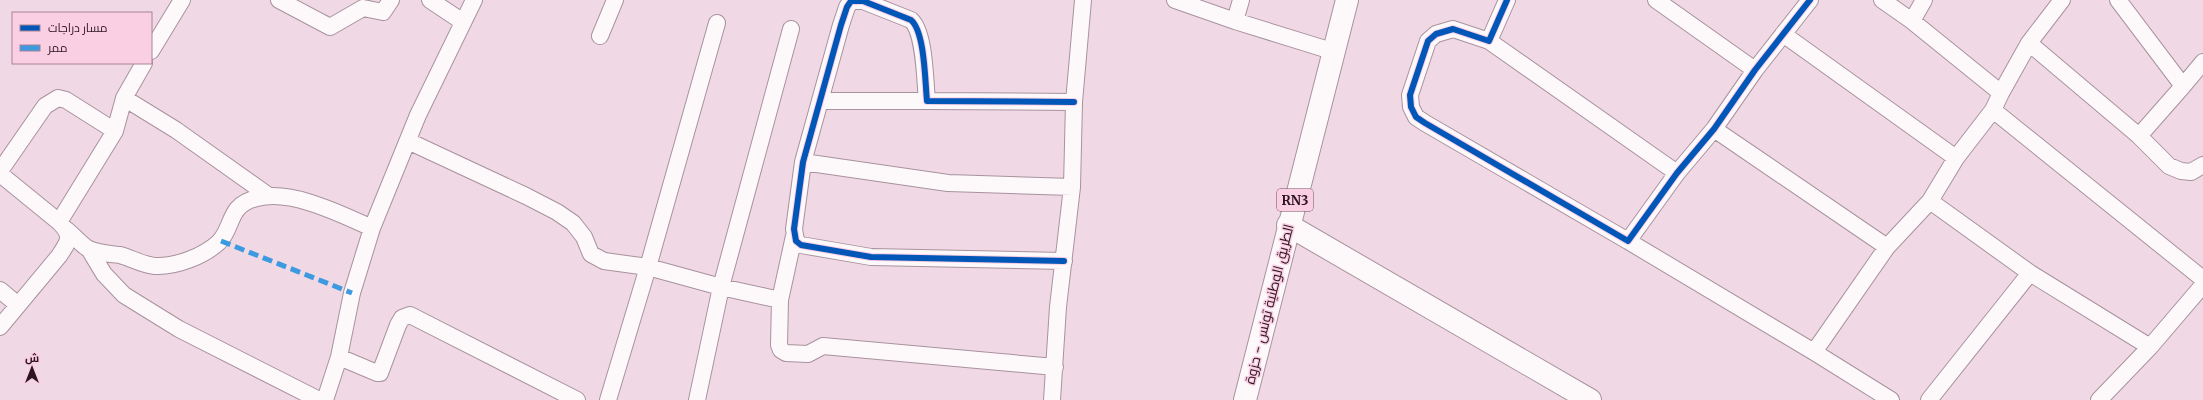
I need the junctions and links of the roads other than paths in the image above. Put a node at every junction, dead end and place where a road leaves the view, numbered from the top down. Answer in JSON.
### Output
{"nodes":[{"id":1,"x":182,"y":0,"type":"edge"},
{"id":2,"x":279,"y":0,"type":"edge"},
{"id":3,"x":391,"y":0,"type":"edge"},
{"id":4,"x":430,"y":0,"type":"edge"},
{"id":5,"x":474,"y":0,"type":"edge"},
{"id":6,"x":615,"y":0,"type":"edge"},
{"id":7,"x":1083,"y":0,"type":"edge"},
{"id":8,"x":1174,"y":0,"type":"edge"},
{"id":9,"x":1241,"y":0,"type":"edge"},
{"id":10,"x":1348,"y":0,"type":"edge"},
{"id":11,"x":1507,"y":0,"type":"edge"},
{"id":12,"x":1656,"y":0,"type":"edge"},
{"id":13,"x":1810,"y":0,"type":"edge"},
{"id":14,"x":1882,"y":0,"type":"edge"},
{"id":15,"x":1924,"y":0,"type":"edge"},
{"id":16,"x":2062,"y":0,"type":"edge"},
{"id":17,"x":2118,"y":0,"type":"edge"},
{"id":18,"x":890,"y":5,"type":"edge"},
{"id":19,"x":1912,"y":20,"type":"junction"},
{"id":20,"x":1235,"y":21,"type":"junction"},
{"id":21,"x":462,"y":22,"type":"junction"},
{"id":22,"x":717,"y":23,"type":"dead end"},
{"id":23,"x":790,"y":29,"type":"dead end"},
{"id":24,"x":1783,"y":34,"type":"junction"},
{"id":25,"x":600,"y":36,"type":"dead end"},
{"id":26,"x":1489,"y":41,"type":"junction"},
{"id":27,"x":2030,"y":43,"type":"junction"},
{"id":28,"x":152,"y":49,"type":"edge"},
{"id":29,"x":1335,"y":52,"type":"junction"},
{"id":30,"x":2203,"y":62,"type":"edge"},
{"id":31,"x":143,"y":64,"type":"edge"},
{"id":32,"x":1755,"y":70,"type":"junction"},
{"id":33,"x":2183,"y":86,"type":"junction"},
{"id":34,"x":2001,"y":92,"type":"junction"},
{"id":35,"x":124,"y":98,"type":"junction"},
{"id":36,"x":820,"y":101,"type":"junction"},
{"id":37,"x":927,"y":101,"type":"junction"},
{"id":38,"x":1074,"y":102,"type":"junction"},
{"id":39,"x":1993,"y":110,"type":"junction"},
{"id":40,"x":1714,"y":129,"type":"junction"},
{"id":41,"x":115,"y":131,"type":"junction"},
{"id":42,"x":2139,"y":136,"type":"junction"},
{"id":43,"x":408,"y":141,"type":"junction"},
{"id":44,"x":1956,"y":158,"type":"junction"},
{"id":45,"x":803,"y":162,"type":"junction"},
{"id":46,"x":2203,"y":165,"type":"edge"},
{"id":47,"x":0,"y":171,"type":"edge"},
{"id":48,"x":1677,"y":173,"type":"junction"},
{"id":49,"x":0,"y":174,"type":"edge"},
{"id":50,"x":1072,"y":187,"type":"junction"},
{"id":51,"x":269,"y":196,"type":"junction"},
{"id":52,"x":1930,"y":201,"type":"junction"},
{"id":53,"x":1288,"y":225,"type":"junction"},
{"id":54,"x":63,"y":226,"type":"junction"},
{"id":55,"x":372,"y":228,"type":"junction"},
{"id":56,"x":794,"y":236,"type":"junction"},
{"id":57,"x":1628,"y":241,"type":"junction"},
{"id":58,"x":1888,"y":247,"type":"junction"},
{"id":59,"x":89,"y":249,"type":"junction"},
{"id":60,"x":1064,"y":261,"type":"junction"},
{"id":61,"x":648,"y":267,"type":"junction"},
{"id":62,"x":2030,"y":273,"type":"junction"},
{"id":63,"x":2203,"y":279,"type":"edge"},
{"id":64,"x":2203,"y":285,"type":"edge"},
{"id":65,"x":721,"y":287,"type":"junction"},
{"id":66,"x":0,"y":290,"type":"edge"},
{"id":67,"x":780,"y":300,"type":"junction"},
{"id":68,"x":18,"y":305,"type":"junction"},
{"id":69,"x":0,"y":327,"type":"edge"},
{"id":70,"x":2150,"y":347,"type":"junction"},
{"id":71,"x":1814,"y":352,"type":"junction"},
{"id":72,"x":339,"y":357,"type":"junction"},
{"id":73,"x":1055,"y":367,"type":"junction"},
{"id":74,"x":319,"y":400,"type":"edge"},
{"id":75,"x":325,"y":400,"type":"edge"},
{"id":76,"x":577,"y":400,"type":"edge"},
{"id":77,"x":608,"y":400,"type":"edge"},
{"id":78,"x":697,"y":400,"type":"edge"},
{"id":79,"x":1052,"y":400,"type":"edge"},
{"id":80,"x":1245,"y":400,"type":"edge"},
{"id":81,"x":1590,"y":400,"type":"edge"},
{"id":82,"x":1890,"y":400,"type":"edge"},
{"id":83,"x":1929,"y":400,"type":"edge"},
{"id":84,"x":2099,"y":400,"type":"edge"}],
"edges":[{"from":1,"to":28,"type":"street"},
{"from":2,"to":3,"type":"street"},
{"from":4,"to":21,"type":"street"},
{"from":5,"to":21,"type":"street"},
{"from":6,"to":25,"type":"street"},
{"from":7,"to":38,"type":"street"},
{"from":8,"to":20,"type":"street"},
{"from":9,"to":20,"type":"street"},
{"from":10,"to":29,"type":"main road","name":"الطريق الوطنية تونس - حزوة","number":"RN3"},
{"from":11,"to":26,"type":"street"},
{"from":12,"to":32,"type":"street"},
{"from":13,"to":24,"type":"street"},
{"from":14,"to":19,"type":"street"},
{"from":15,"to":19,"type":"street"},
{"from":16,"to":27,"type":"street"},
{"from":17,"to":33,"type":"street"},
{"from":18,"to":36,"type":"street"},
{"from":18,"to":37,"type":"street"},
{"from":19,"to":34,"type":"street"},
{"from":20,"to":29,"type":"street"},
{"from":21,"to":43,"type":"street"},
{"from":22,"to":61,"type":"street"},
{"from":23,"to":65,"type":"street"},
{"from":24,"to":32,"type":"street"},
{"from":24,"to":44,"type":"street"},
{"from":26,"to":48,"type":"street"},
{"from":26,"to":57,"type":"street"},
{"from":27,"to":34,"type":"street"},
{"from":27,"to":42,"type":"street"},
{"from":29,"to":53,"type":"main road","name":"الطريق الوطنية تونس - حزوة","number":"RN3"},
{"from":30,"to":33,"type":"street"},
{"from":31,"to":35,"type":"street"},
{"from":32,"to":40,"type":"street"},
{"from":33,"to":42,"type":"street"},
{"from":34,"to":39,"type":"street"},
{"from":35,"to":41,"type":"street"},
{"from":35,"to":51,"type":"street"},
{"from":36,"to":37,"type":"street"},
{"from":36,"to":45,"type":"street"},
{"from":37,"to":38,"type":"street"},
{"from":38,"to":50,"type":"street"},
{"from":39,"to":44,"type":"street"},
{"from":39,"to":63,"type":"street"},
{"from":40,"to":48,"type":"street"},
{"from":40,"to":58,"type":"street"},
{"from":41,"to":47,"type":"street"},
{"from":41,"to":54,"type":"street"},
{"from":42,"to":46,"type":"street"},
{"from":43,"to":55,"type":"street"},
{"from":43,"to":61,"type":"street"},
{"from":44,"to":52,"type":"street"},
{"from":45,"to":50,"type":"street"},
{"from":45,"to":56,"type":"street"},
{"from":48,"to":57,"type":"street"},
{"from":49,"to":54,"type":"street"},
{"from":50,"to":60,"type":"street"},
{"from":51,"to":55,"type":"street"},
{"from":51,"to":59,"type":"street"},
{"from":52,"to":58,"type":"street"},
{"from":52,"to":62,"type":"street"},
{"from":53,"to":80,"type":"main road","name":"الطريق الوطنية تونس - حزوة","number":"RN3"},
{"from":53,"to":81,"type":"main road"},
{"from":54,"to":59,"type":"street"},
{"from":54,"to":68,"type":"street"},
{"from":55,"to":72,"type":"street"},
{"from":56,"to":60,"type":"street"},
{"from":56,"to":67,"type":"street"},
{"from":57,"to":71,"type":"street"},
{"from":58,"to":71,"type":"street"},
{"from":59,"to":74,"type":"street"},
{"from":60,"to":73,"type":"street"},
{"from":61,"to":65,"type":"street"},
{"from":61,"to":77,"type":"street"},
{"from":62,"to":70,"type":"street"},
{"from":62,"to":83,"type":"street"},
{"from":64,"to":70,"type":"street"},
{"from":65,"to":67,"type":"street"},
{"from":65,"to":78,"type":"street"},
{"from":66,"to":68,"type":"street"},
{"from":67,"to":73,"type":"street"},
{"from":68,"to":69,"type":"street"},
{"from":70,"to":84,"type":"street"},
{"from":71,"to":82,"type":"street"},
{"from":72,"to":75,"type":"street"},
{"from":72,"to":76,"type":"street"},
{"from":73,"to":79,"type":"street"}]}
